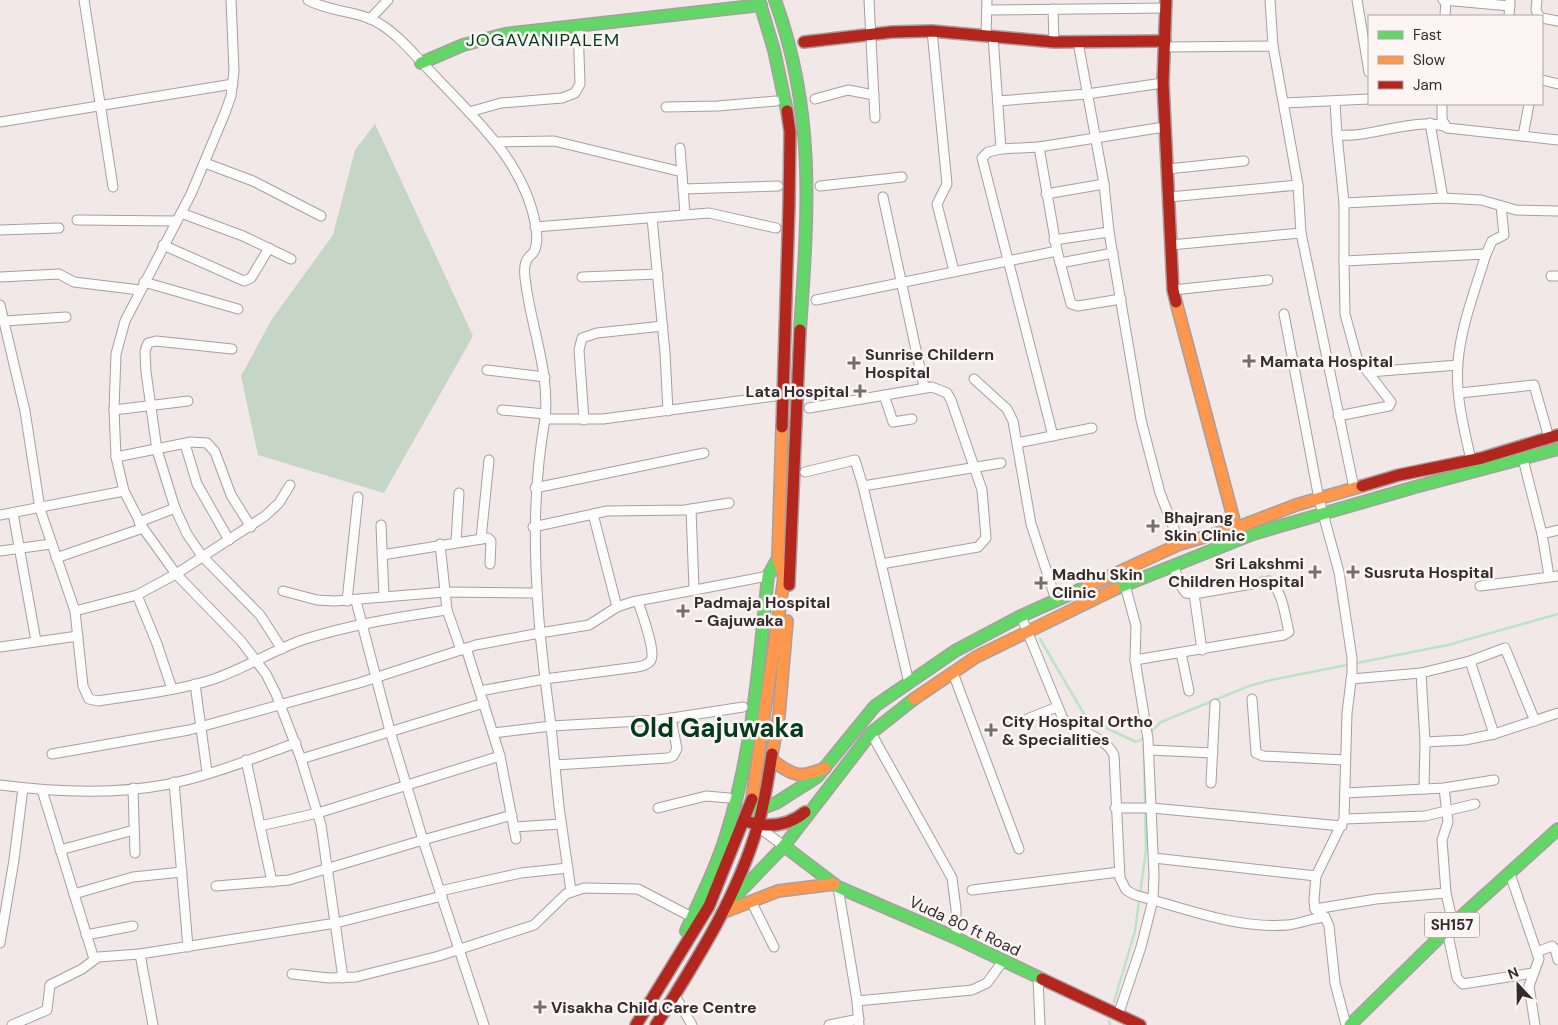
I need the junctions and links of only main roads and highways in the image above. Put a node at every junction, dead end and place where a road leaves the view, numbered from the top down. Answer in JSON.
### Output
{"nodes":[{"id":1,"x":776,"y":0,"type":"edge"},
{"id":2,"x":760,"y":3,"type":"edge"},
{"id":3,"x":1166,"y":4,"type":"edge"},
{"id":4,"x":804,"y":42,"type":"dead end"},
{"id":5,"x":1164,"y":44,"type":"junction"},
{"id":6,"x":421,"y":62,"type":"road end"},
{"id":7,"x":1554,"y":436,"type":"edge"},
{"id":8,"x":1558,"y":449,"type":"edge"},
{"id":9,"x":1236,"y":528,"type":"junction"},
{"id":10,"x":804,"y":547,"type":"dead end"},
{"id":11,"x":792,"y":548,"type":"junction"},
{"id":12,"x":778,"y":553,"type":"junction"},
{"id":13,"x":772,"y":760,"type":"junction"},
{"id":14,"x":825,"y":768,"type":"junction"},
{"id":15,"x":820,"y":799,"type":"junction"},
{"id":16,"x":750,"y":807,"type":"junction"},
{"id":17,"x":763,"y":808,"type":"junction"},
{"id":18,"x":745,"y":821,"type":"junction"},
{"id":19,"x":758,"y":826,"type":"junction"},
{"id":20,"x":1558,"y":829,"type":"edge"},
{"id":21,"x":784,"y":846,"type":"junction"},
{"id":22,"x":723,"y":873,"type":"junction"},
{"id":23,"x":736,"y":880,"type":"junction"},
{"id":24,"x":836,"y":886,"type":"junction"},
{"id":25,"x":726,"y":908,"type":"junction"},
{"id":26,"x":682,"y":949,"type":"junction"},
{"id":27,"x":1356,"y":1022,"type":"edge"},
{"id":28,"x":636,"y":1025,"type":"edge"},
{"id":29,"x":656,"y":1025,"type":"edge"},
{"id":30,"x":1140,"y":1025,"type":"edge"}],
"edges":[{"from":1,"to":11,"type":"main road"},
{"from":2,"to":6,"type":"main road"},
{"from":2,"to":12,"type":"main road"},
{"from":3,"to":5,"type":"main road"},
{"from":4,"to":5,"type":"main road"},
{"from":5,"to":9,"type":"main road"},
{"from":7,"to":9,"type":"main road"},
{"from":8,"to":15,"type":"main road"},
{"from":9,"to":14,"type":"main road"},
{"from":10,"to":11,"type":"main road"},
{"from":11,"to":12,"type":"main road"},
{"from":11,"to":13,"type":"main road"},
{"from":12,"to":16,"type":"main road"},
{"from":12,"to":26,"type":"main road"},
{"from":13,"to":14,"type":"main road"},
{"from":13,"to":17,"type":"main road"},
{"from":14,"to":17,"type":"main road"},
{"from":15,"to":19,"type":"main road"},
{"from":15,"to":21,"type":"main road"},
{"from":16,"to":17,"type":"main road"},
{"from":16,"to":18,"type":"main road"},
{"from":17,"to":19,"type":"main road"},
{"from":18,"to":19,"type":"main road"},
{"from":18,"to":22,"type":"main road"},
{"from":19,"to":23,"type":"main road"},
{"from":20,"to":27,"type":"main road","number":"SH157"},
{"from":21,"to":24,"type":"main road","name":"Vuda 80 ft Road"},
{"from":21,"to":25,"type":"main road"},
{"from":22,"to":23,"type":"main road"},
{"from":22,"to":26,"type":"main road"},
{"from":23,"to":25,"type":"main road"},
{"from":24,"to":25,"type":"main road"},
{"from":24,"to":30,"type":"main road","name":"Vuda 80 ft Road"},
{"from":25,"to":29,"type":"main road"},
{"from":26,"to":28,"type":"main road"}]}
